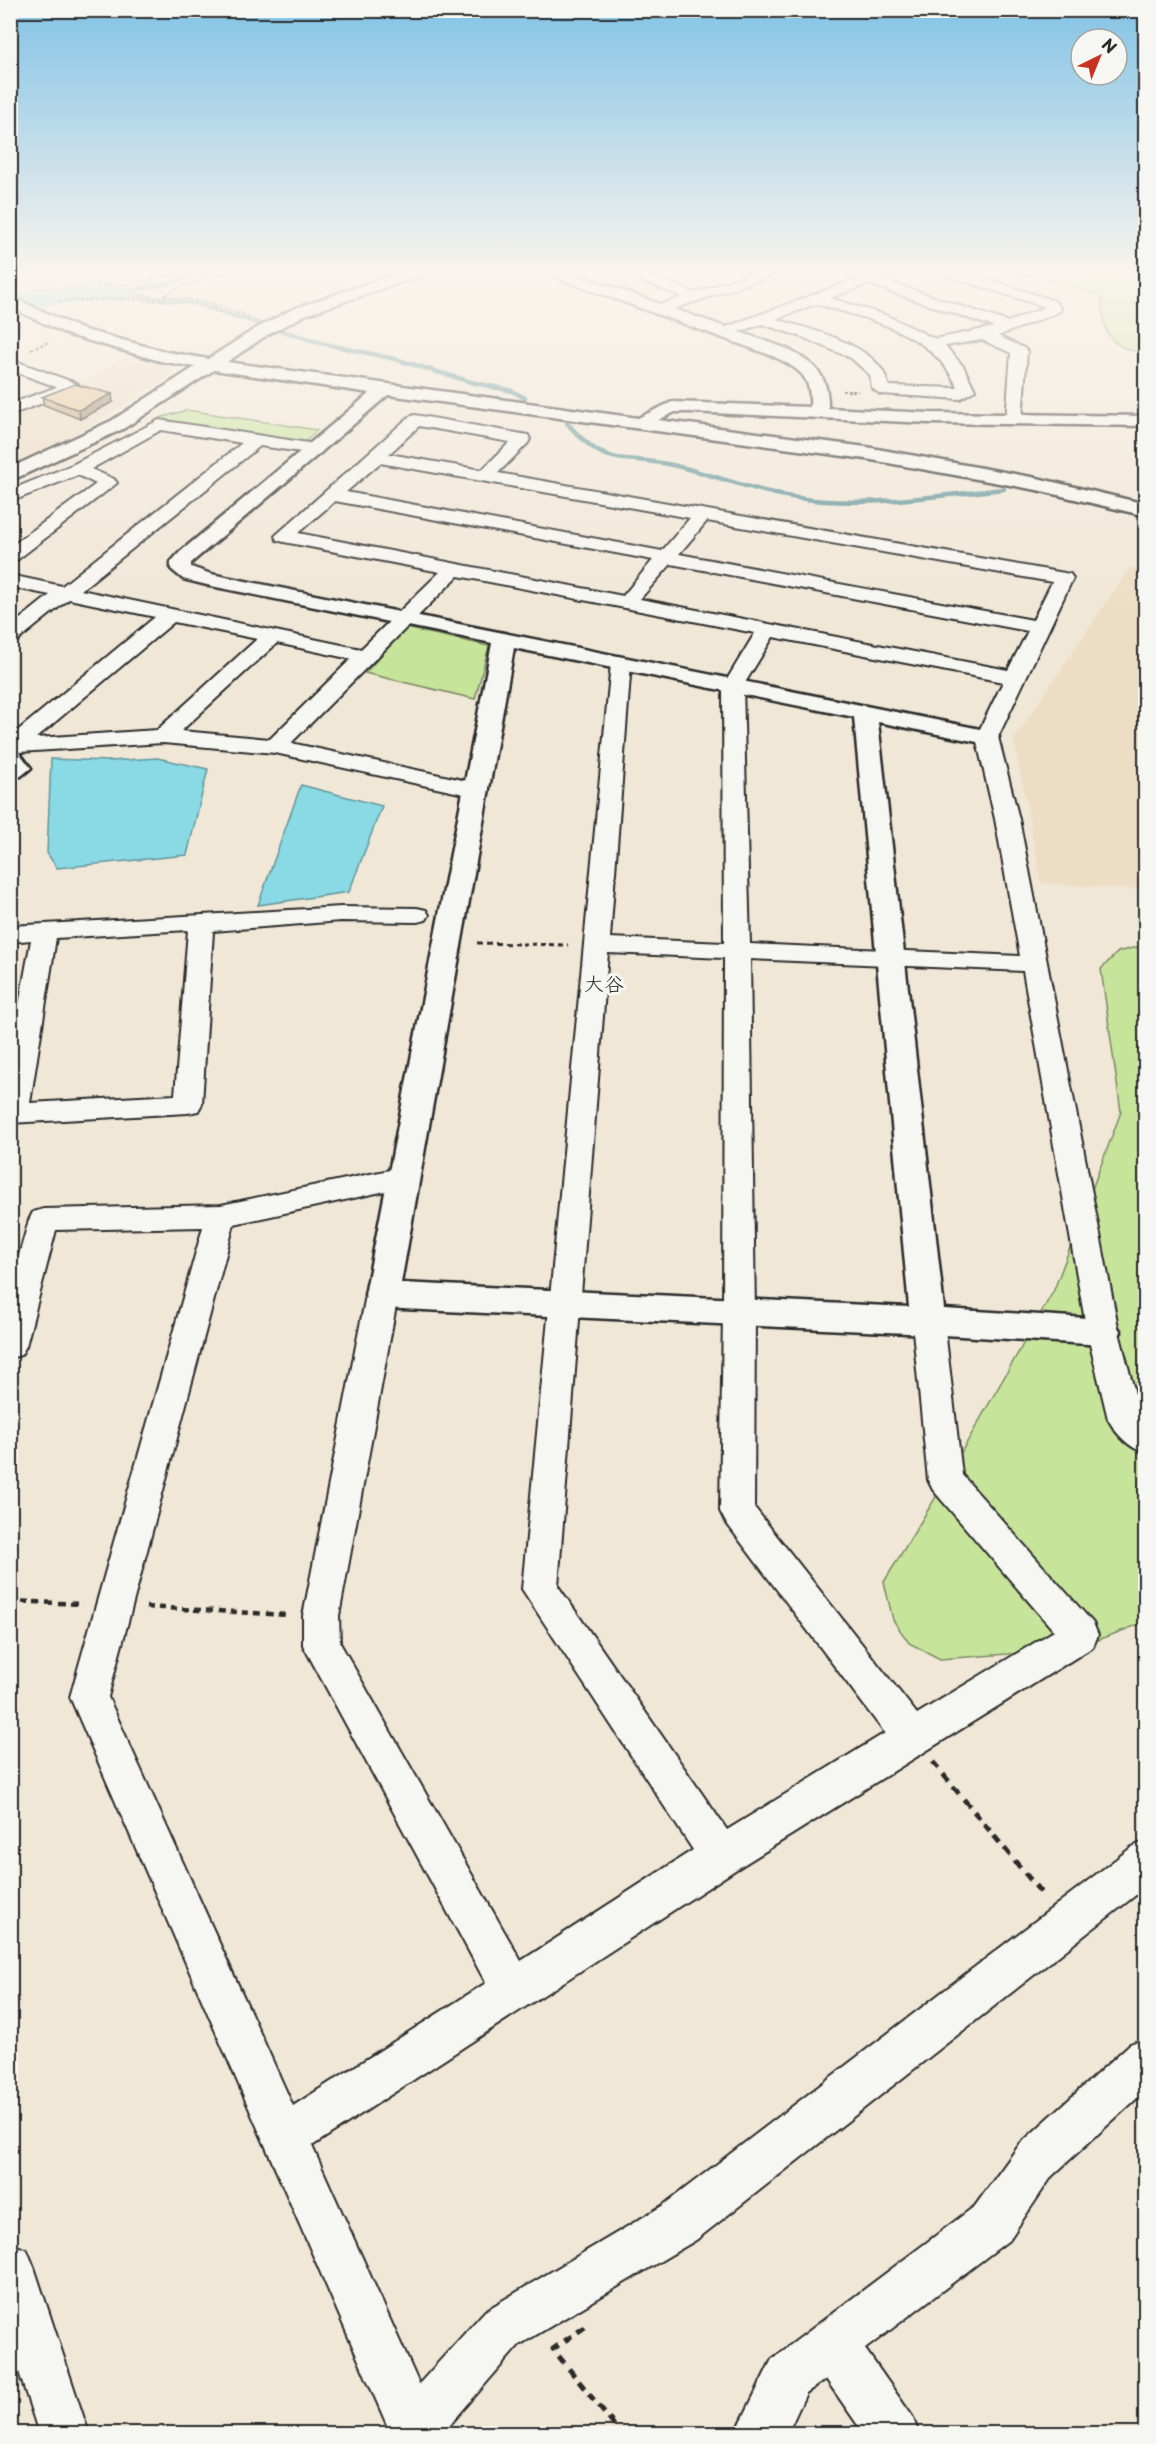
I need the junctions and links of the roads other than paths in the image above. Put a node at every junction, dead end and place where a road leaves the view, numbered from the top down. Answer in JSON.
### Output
{"nodes":[{"id":1,"x":68,"y":385,"type":"edge"},
{"id":2,"x":178,"y":385,"type":"edge"},
{"id":3,"x":349,"y":385,"type":"edge"},
{"id":4,"x":819,"y":385,"type":"edge"},
{"id":5,"x":880,"y":385,"type":"edge"},
{"id":6,"x":966,"y":385,"type":"edge"},
{"id":7,"x":1017,"y":385,"type":"edge"},
{"id":8,"x":384,"y":390,"type":"junction"},
{"id":9,"x":10,"y":410,"type":"edge"},
{"id":10,"x":819,"y":414,"type":"junction"},
{"id":11,"x":1014,"y":420,"type":"junction"},
{"id":12,"x":1146,"y":421,"type":"edge"},
{"id":13,"x":638,"y":423,"type":"junction"},
{"id":14,"x":256,"y":440,"type":"junction"},
{"id":15,"x":315,"y":449,"type":"junction"},
{"id":16,"x":376,"y":457,"type":"junction"},
{"id":17,"x":78,"y":469,"type":"junction"},
{"id":18,"x":10,"y":475,"type":"edge"},
{"id":19,"x":486,"y":476,"type":"junction"},
{"id":20,"x":332,"y":495,"type":"junction"},
{"id":21,"x":10,"y":497,"type":"edge"},
{"id":22,"x":1146,"y":510,"type":"edge"},
{"id":23,"x":702,"y":515,"type":"junction"},
{"id":24,"x":10,"y":556,"type":"edge"},
{"id":25,"x":667,"y":557,"type":"junction"},
{"id":26,"x":453,"y":570,"type":"junction"},
{"id":27,"x":10,"y":581,"type":"edge"},
{"id":28,"x":66,"y":592,"type":"junction"},
{"id":29,"x":627,"y":603,"type":"junction"},
{"id":30,"x":171,"y":614,"type":"junction"},
{"id":31,"x":406,"y":619,"type":"junction"},
{"id":32,"x":1041,"y":627,"type":"junction"},
{"id":33,"x":766,"y":631,"type":"junction"},
{"id":34,"x":273,"y":636,"type":"junction"},
{"id":35,"x":10,"y":637,"type":"edge"},
{"id":36,"x":504,"y":639,"type":"junction"},
{"id":37,"x":366,"y":656,"type":"junction"},
{"id":38,"x":621,"y":663,"type":"junction"},
{"id":39,"x":1015,"y":678,"type":"junction"},
{"id":40,"x":733,"y":686,"type":"junction"},
{"id":41,"x":865,"y":712,"type":"junction"},
{"id":42,"x":163,"y":735,"type":"junction"},
{"id":43,"x":987,"y":737,"type":"junction"},
{"id":44,"x":275,"y":746,"type":"junction"},
{"id":45,"x":13,"y":747,"type":"edge"},
{"id":46,"x":10,"y":776,"type":"edge"},
{"id":47,"x":478,"y":790,"type":"junction"},
{"id":48,"x":417,"y":915,"type":"dead end"},
{"id":49,"x":201,"y":924,"type":"junction"},
{"id":50,"x":45,"y":931,"type":"junction"},
{"id":51,"x":10,"y":933,"type":"edge"},
{"id":52,"x":596,"y":945,"type":"junction"},
{"id":53,"x":737,"y":950,"type":"junction"},
{"id":54,"x":890,"y":957,"type":"junction"},
{"id":55,"x":1032,"y":964,"type":"junction"},
{"id":56,"x":12,"y":1114,"type":"edge"},
{"id":57,"x":404,"y":1177,"type":"junction"},
{"id":58,"x":221,"y":1216,"type":"junction"},
{"id":59,"x":382,"y":1295,"type":"junction"},
{"id":60,"x":565,"y":1305,"type":"junction"},
{"id":61,"x":739,"y":1313,"type":"junction"},
{"id":62,"x":928,"y":1321,"type":"junction"},
{"id":63,"x":1103,"y":1332,"type":"junction"},
{"id":64,"x":10,"y":1346,"type":"edge"},
{"id":65,"x":1146,"y":1440,"type":"edge"},
{"id":66,"x":914,"y":1739,"type":"junction"},
{"id":67,"x":721,"y":1856,"type":"junction"},
{"id":68,"x":1146,"y":1861,"type":"edge"},
{"id":69,"x":513,"y":1989,"type":"junction"},
{"id":70,"x":1146,"y":2061,"type":"edge"},
{"id":71,"x":284,"y":2138,"type":"junction"},
{"id":72,"x":10,"y":2267,"type":"edge"},
{"id":73,"x":831,"y":2343,"type":"junction"},
{"id":74,"x":411,"y":2430,"type":"edge"},
{"id":75,"x":63,"y":2433,"type":"edge"},
{"id":76,"x":760,"y":2433,"type":"edge"},
{"id":77,"x":894,"y":2433,"type":"edge"}],
"edges":[{"from":1,"to":9,"type":"street"},
{"from":2,"to":18,"type":"street"},
{"from":3,"to":8,"type":"street"},
{"from":4,"to":10,"type":"street"},
{"from":5,"to":6,"type":"street"},
{"from":7,"to":11,"type":"street"},
{"from":8,"to":13,"type":"street"},
{"from":8,"to":15,"type":"street"},
{"from":10,"to":11,"type":"street"},
{"from":10,"to":13,"type":"street"},
{"from":11,"to":12,"type":"street"},
{"from":13,"to":22,"type":"street"},
{"from":14,"to":15,"type":"street"},
{"from":14,"to":17,"type":"street"},
{"from":14,"to":28,"type":"street"},
{"from":15,"to":31,"type":"street"},
{"from":16,"to":19,"type":"street"},
{"from":16,"to":19,"type":"street"},
{"from":16,"to":20,"type":"street"},
{"from":17,"to":21,"type":"street"},
{"from":17,"to":24,"type":"street"},
{"from":19,"to":23,"type":"street"},
{"from":20,"to":25,"type":"street"},
{"from":20,"to":26,"type":"street"},
{"from":23,"to":25,"type":"street"},
{"from":23,"to":32,"type":"street"},
{"from":25,"to":29,"type":"street"},
{"from":25,"to":32,"type":"street"},
{"from":26,"to":29,"type":"street"},
{"from":26,"to":31,"type":"street"},
{"from":27,"to":28,"type":"street"},
{"from":28,"to":30,"type":"street"},
{"from":28,"to":35,"type":"street"},
{"from":29,"to":33,"type":"street"},
{"from":30,"to":34,"type":"street"},
{"from":30,"to":45,"type":"street"},
{"from":31,"to":36,"type":"street"},
{"from":31,"to":37,"type":"street"},
{"from":32,"to":39,"type":"street"},
{"from":33,"to":39,"type":"street"},
{"from":33,"to":40,"type":"street"},
{"from":34,"to":37,"type":"street"},
{"from":34,"to":42,"type":"street"},
{"from":36,"to":38,"type":"street"},
{"from":36,"to":47,"type":"street"},
{"from":37,"to":44,"type":"street"},
{"from":38,"to":40,"type":"street"},
{"from":38,"to":52,"type":"street"},
{"from":39,"to":43,"type":"street"},
{"from":40,"to":41,"type":"street"},
{"from":40,"to":53,"type":"street"},
{"from":41,"to":43,"type":"street"},
{"from":41,"to":54,"type":"street"},
{"from":42,"to":44,"type":"street"},
{"from":42,"to":45,"type":"street"},
{"from":43,"to":55,"type":"street"},
{"from":44,"to":47,"type":"street"},
{"from":45,"to":46,"type":"lane"},
{"from":47,"to":57,"type":"street"},
{"from":48,"to":49,"type":"street"},
{"from":49,"to":50,"type":"street"},
{"from":49,"to":56,"type":"street"},
{"from":50,"to":51,"type":"street"},
{"from":50,"to":56,"type":"street"},
{"from":52,"to":53,"type":"street"},
{"from":52,"to":60,"type":"street"},
{"from":53,"to":54,"type":"street"},
{"from":53,"to":61,"type":"street"},
{"from":54,"to":55,"type":"street"},
{"from":54,"to":62,"type":"street"},
{"from":55,"to":63,"type":"street"},
{"from":57,"to":58,"type":"street"},
{"from":57,"to":59,"type":"street"},
{"from":58,"to":64,"type":"street"},
{"from":58,"to":71,"type":"street"},
{"from":59,"to":60,"type":"street"},
{"from":59,"to":69,"type":"street"},
{"from":60,"to":61,"type":"street"},
{"from":60,"to":67,"type":"street"},
{"from":61,"to":62,"type":"street"},
{"from":61,"to":66,"type":"street"},
{"from":62,"to":63,"type":"street"},
{"from":62,"to":66,"type":"street"},
{"from":63,"to":65,"type":"street"},
{"from":66,"to":67,"type":"street"},
{"from":67,"to":69,"type":"street"},
{"from":68,"to":74,"type":"street"},
{"from":69,"to":71,"type":"street"},
{"from":70,"to":73,"type":"street"},
{"from":71,"to":74,"type":"street"},
{"from":72,"to":75,"type":"street"},
{"from":73,"to":76,"type":"street"},
{"from":73,"to":77,"type":"street"}]}
